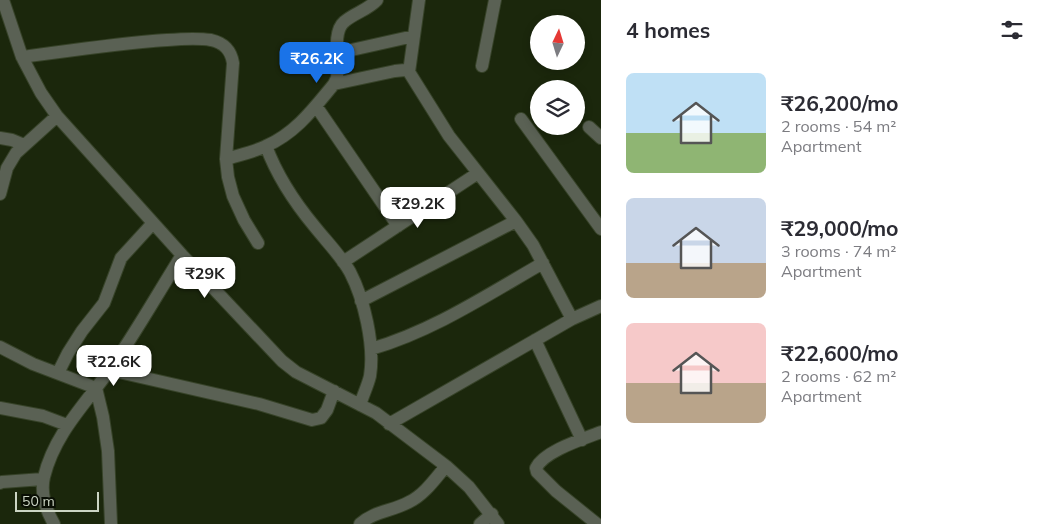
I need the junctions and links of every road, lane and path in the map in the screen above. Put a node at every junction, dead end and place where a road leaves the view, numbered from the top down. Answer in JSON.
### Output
{"nodes":[{"id":1,"x":3,"y":0,"type":"edge"},
{"id":2,"x":377,"y":0,"type":"edge"},
{"id":3,"x":419,"y":0,"type":"edge"},
{"id":4,"x":494,"y":0,"type":"edge"},
{"id":5,"x":414,"y":36,"type":"junction"},
{"id":6,"x":338,"y":53,"type":"junction"},
{"id":7,"x":22,"y":57,"type":"junction"},
{"id":8,"x":482,"y":66,"type":"dead end"},
{"id":9,"x":408,"y":72,"type":"junction"},
{"id":10,"x":334,"y":84,"type":"junction"},
{"id":11,"x":316,"y":106,"type":"junction"},
{"id":12,"x":57,"y":116,"type":"junction"},
{"id":13,"x":520,"y":119,"type":"dead end"},
{"id":14,"x":589,"y":126,"type":"dead end"},
{"id":15,"x":0,"y":138,"type":"edge"},
{"id":16,"x":601,"y":138,"type":"edge"},
{"id":17,"x":24,"y":145,"type":"junction"},
{"id":18,"x":266,"y":146,"type":"junction"},
{"id":19,"x":226,"y":159,"type":"junction"},
{"id":20,"x":4,"y":168,"type":"edge"},
{"id":21,"x":478,"y":173,"type":"junction"},
{"id":22,"x":0,"y":194,"type":"edge"},
{"id":23,"x":516,"y":220,"type":"junction"},
{"id":24,"x":153,"y":223,"type":"junction"},
{"id":25,"x":398,"y":226,"type":"junction"},
{"id":26,"x":601,"y":229,"type":"edge"},
{"id":27,"x":258,"y":243,"type":"dead end"},
{"id":28,"x":182,"y":255,"type":"junction"},
{"id":29,"x":343,"y":262,"type":"junction"},
{"id":30,"x":543,"y":263,"type":"junction"},
{"id":31,"x":361,"y":301,"type":"junction"},
{"id":32,"x":601,"y":307,"type":"edge"},
{"id":33,"x":572,"y":319,"type":"junction"},
{"id":34,"x":535,"y":340,"type":"junction"},
{"id":35,"x":0,"y":347,"type":"edge"},
{"id":36,"x":370,"y":349,"type":"junction"},
{"id":37,"x":110,"y":370,"type":"junction"},
{"id":38,"x":58,"y":373,"type":"junction"},
{"id":39,"x":96,"y":388,"type":"junction"},
{"id":40,"x":334,"y":391,"type":"junction"},
{"id":41,"x":360,"y":405,"type":"junction"},
{"id":42,"x":0,"y":408,"type":"edge"},
{"id":43,"x":389,"y":424,"type":"junction"},
{"id":44,"x":67,"y":425,"type":"junction"},
{"id":45,"x":601,"y":432,"type":"edge"},
{"id":46,"x":582,"y":440,"type":"junction"},
{"id":47,"x":446,"y":466,"type":"junction"},
{"id":48,"x":43,"y":479,"type":"junction"},
{"id":49,"x":0,"y":483,"type":"edge"},
{"id":50,"x":495,"y":519,"type":"edge"},
{"id":51,"x":54,"y":524,"type":"edge"},
{"id":52,"x":111,"y":524,"type":"edge"},
{"id":53,"x":360,"y":524,"type":"edge"},
{"id":54,"x":480,"y":524,"type":"edge"},
{"id":55,"x":597,"y":524,"type":"edge"}],
"edges":[{"from":1,"to":7,"type":"street"},
{"from":2,"to":6,"type":"street"},
{"from":3,"to":5,"type":"street"},
{"from":4,"to":8,"type":"street"},
{"from":5,"to":6,"type":"street"},
{"from":5,"to":9,"type":"street"},
{"from":6,"to":10,"type":"street"},
{"from":7,"to":12,"type":"street"},
{"from":7,"to":19,"type":"street"},
{"from":9,"to":10,"type":"street"},
{"from":9,"to":21,"type":"street"},
{"from":10,"to":11,"type":"street"},
{"from":11,"to":18,"type":"street"},
{"from":11,"to":25,"type":"street"},
{"from":12,"to":17,"type":"street"},
{"from":12,"to":24,"type":"street"},
{"from":13,"to":26,"type":"street"},
{"from":14,"to":16,"type":"street"},
{"from":15,"to":17,"type":"street"},
{"from":17,"to":20,"type":"street"},
{"from":18,"to":19,"type":"street"},
{"from":18,"to":29,"type":"street"},
{"from":19,"to":27,"type":"street"},
{"from":20,"to":22,"type":"street"},
{"from":21,"to":23,"type":"street"},
{"from":21,"to":25,"type":"street"},
{"from":23,"to":30,"type":"street"},
{"from":23,"to":31,"type":"street"},
{"from":24,"to":28,"type":"street"},
{"from":24,"to":38,"type":"street"},
{"from":25,"to":29,"type":"street"},
{"from":28,"to":37,"type":"street"},
{"from":28,"to":40,"type":"street"},
{"from":29,"to":31,"type":"street"},
{"from":30,"to":33,"type":"street"},
{"from":30,"to":36,"type":"street"},
{"from":31,"to":36,"type":"street"},
{"from":32,"to":33,"type":"street"},
{"from":33,"to":34,"type":"street"},
{"from":34,"to":43,"type":"street"},
{"from":34,"to":46,"type":"street"},
{"from":35,"to":38,"type":"street"},
{"from":36,"to":41,"type":"street"},
{"from":37,"to":39,"type":"street"},
{"from":37,"to":40,"type":"street"},
{"from":38,"to":39,"type":"street"},
{"from":39,"to":44,"type":"street"},
{"from":39,"to":52,"type":"street"},
{"from":40,"to":41,"type":"street"},
{"from":41,"to":43,"type":"street"},
{"from":42,"to":44,"type":"street"},
{"from":43,"to":47,"type":"street"},
{"from":44,"to":48,"type":"street"},
{"from":45,"to":46,"type":"street"},
{"from":46,"to":55,"type":"street"},
{"from":47,"to":50,"type":"street"},
{"from":47,"to":53,"type":"street"},
{"from":48,"to":49,"type":"street"},
{"from":48,"to":51,"type":"street"},
{"from":50,"to":54,"type":"street"}]}
